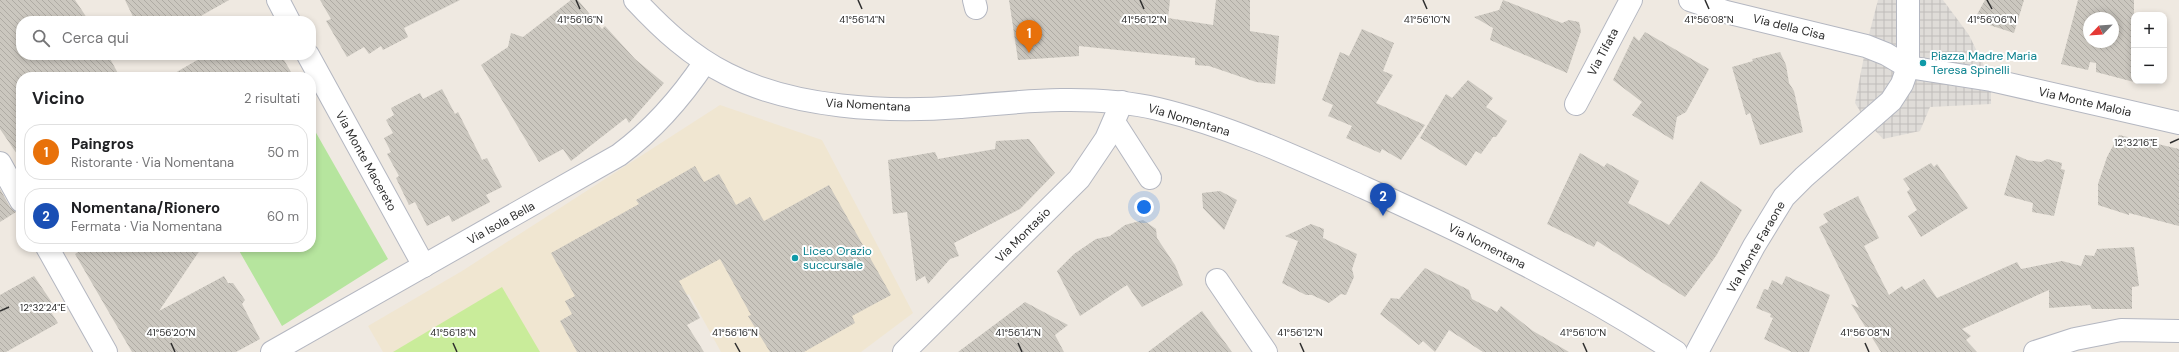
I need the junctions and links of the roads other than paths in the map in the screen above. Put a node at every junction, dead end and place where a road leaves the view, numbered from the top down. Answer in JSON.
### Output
{"nodes":[{"id":1,"x":278,"y":0,"type":"edge"},
{"id":2,"x":635,"y":0,"type":"edge"},
{"id":3,"x":1631,"y":0,"type":"edge"},
{"id":4,"x":1690,"y":0,"type":"edge"},
{"id":5,"x":1908,"y":0,"type":"edge"},
{"id":6,"x":286,"y":16,"type":"edge"},
{"id":7,"x":311,"y":60,"type":"edge"},
{"id":8,"x":706,"y":62,"type":"junction"},
{"id":9,"x":1908,"y":67,"type":"junction"},
{"id":10,"x":1576,"y":104,"type":"dead end"},
{"id":11,"x":1118,"y":112,"type":"junction"},
{"id":12,"x":2179,"y":123,"type":"edge"},
{"id":13,"x":0,"y":163,"type":"edge"},
{"id":14,"x":1150,"y":178,"type":"dead end"},
{"id":15,"x":16,"y":192,"type":"edge"},
{"id":16,"x":50,"y":252,"type":"edge"},
{"id":17,"x":424,"y":266,"type":"junction"},
{"id":18,"x":1217,"y":280,"type":"dead end"},
{"id":19,"x":2179,"y":331,"type":"edge"},
{"id":20,"x":106,"y":352,"type":"edge"},
{"id":21,"x":272,"y":352,"type":"edge"},
{"id":22,"x":904,"y":352,"type":"edge"},
{"id":23,"x":1266,"y":352,"type":"edge"},
{"id":24,"x":1676,"y":352,"type":"edge"},
{"id":25,"x":1697,"y":352,"type":"edge"},
{"id":26,"x":2035,"y":352,"type":"edge"}],
"edges":[{"from":1,"to":6,"type":"street"},
{"from":2,"to":8,"type":"street","name":"Via Nomentana"},
{"from":3,"to":10,"type":"street","name":"Via Tifata"},
{"from":4,"to":9,"type":"street","name":"Via della Cisa"},
{"from":5,"to":9,"type":"street"},
{"from":7,"to":17,"type":"street","name":"Via Monte Macereto"},
{"from":8,"to":11,"type":"street","name":"Via Nomentana"},
{"from":8,"to":17,"type":"street","name":"Via Isola Bella"},
{"from":9,"to":12,"type":"street","name":"Via Monte Maloia"},
{"from":9,"to":25,"type":"street","name":"Via Monte Faraone"},
{"from":11,"to":14,"type":"street"},
{"from":11,"to":22,"type":"street","name":"Via Montasio"},
{"from":11,"to":24,"type":"street","name":"Via Nomentana"},
{"from":13,"to":15,"type":"street"},
{"from":16,"to":20,"type":"street"},
{"from":17,"to":21,"type":"street","name":"Via Isola Bella"},
{"from":18,"to":23,"type":"street"},
{"from":19,"to":26,"type":"street"}]}
